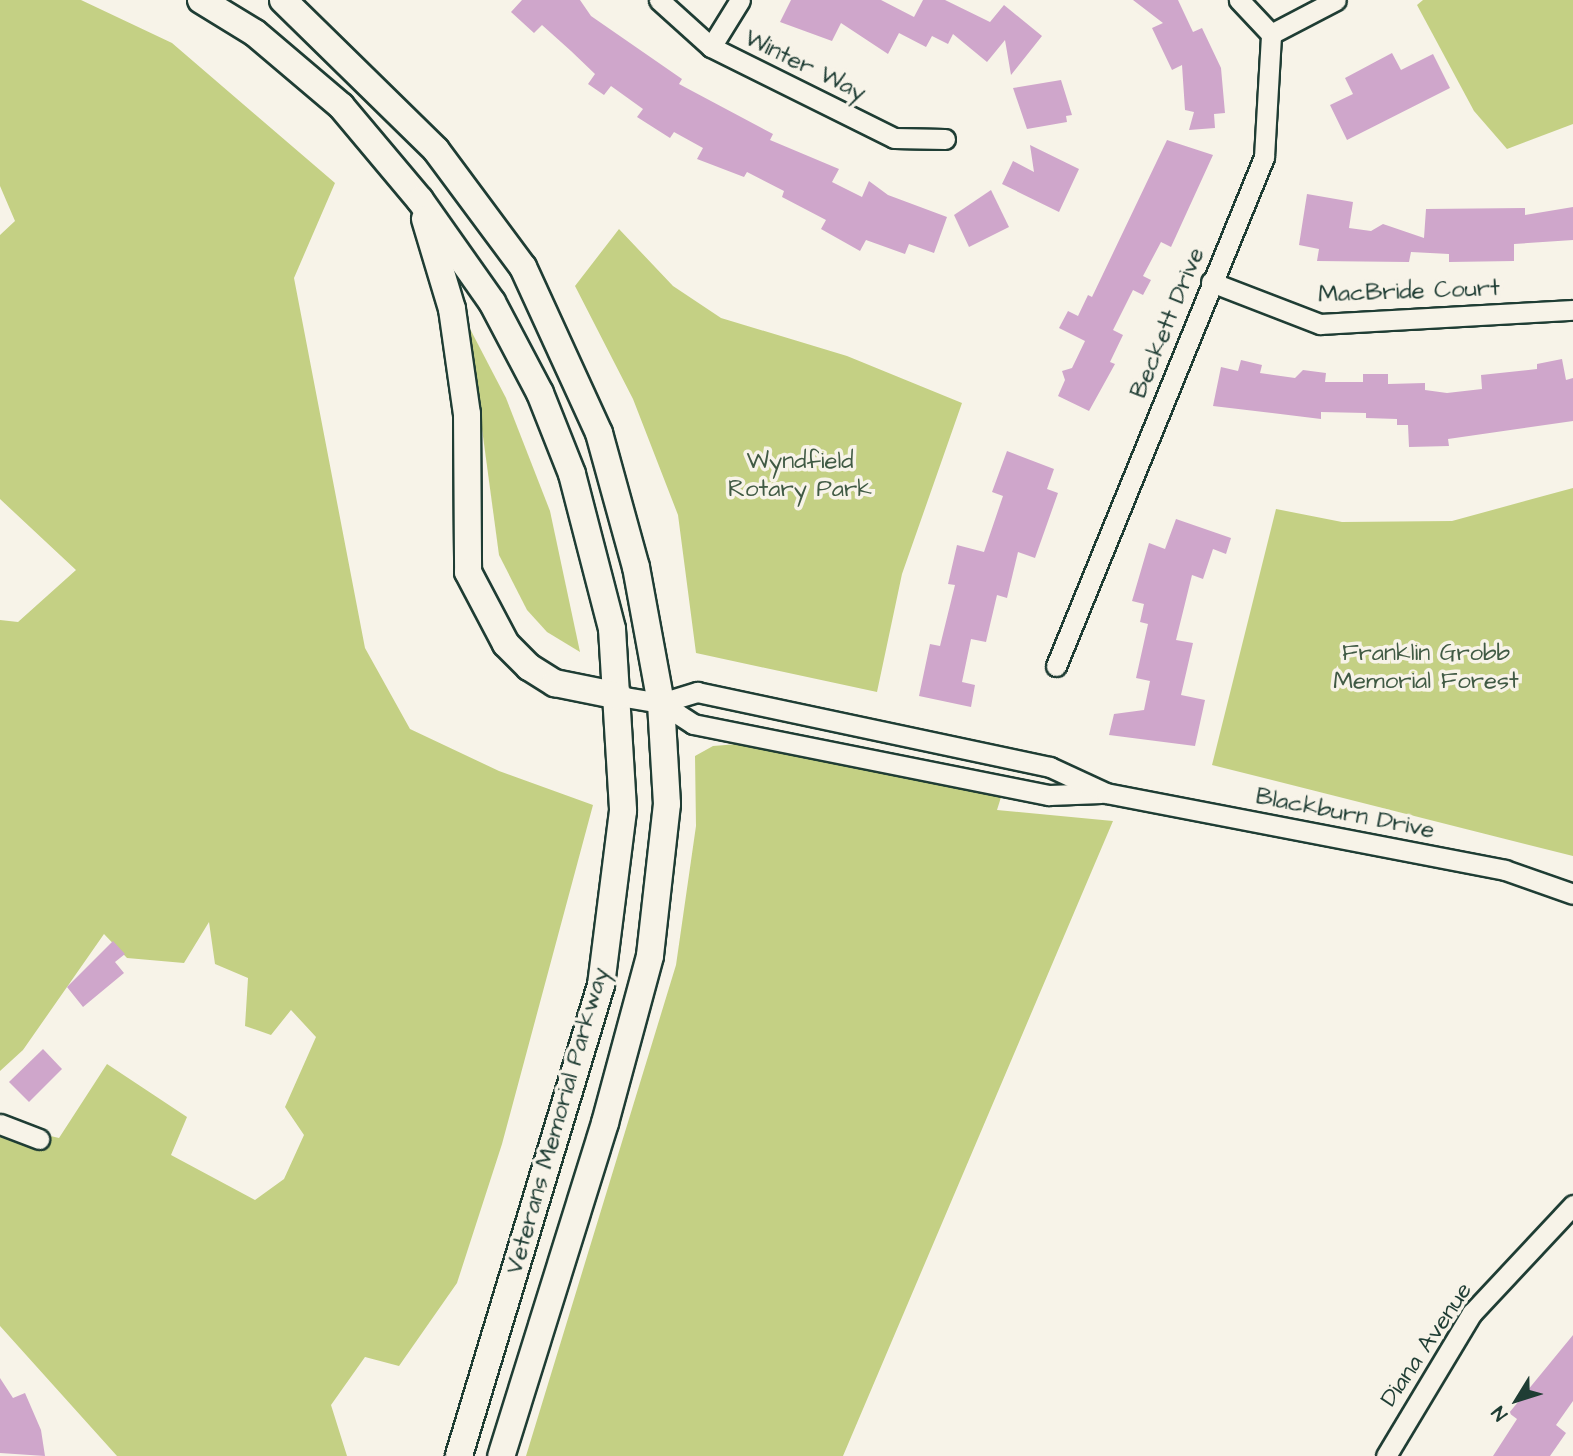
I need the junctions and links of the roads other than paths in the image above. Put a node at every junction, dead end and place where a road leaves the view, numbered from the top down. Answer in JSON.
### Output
{"nodes":[{"id":1,"x":201,"y":0,"type":"edge"},
{"id":2,"x":283,"y":0,"type":"edge"},
{"id":3,"x":659,"y":0,"type":"edge"},
{"id":4,"x":740,"y":0,"type":"edge"},
{"id":5,"x":1239,"y":0,"type":"edge"},
{"id":6,"x":1336,"y":0,"type":"edge"},
{"id":7,"x":1271,"y":34,"type":"junction"},
{"id":8,"x":712,"y":47,"type":"junction"},
{"id":9,"x":945,"y":139,"type":"dead end"},
{"id":10,"x":420,"y":200,"type":"junction"},
{"id":11,"x":1211,"y":282,"type":"junction"},
{"id":12,"x":1573,"y":310,"type":"edge"},
{"id":13,"x":1056,"y":666,"type":"dead end"},
{"id":14,"x":619,"y":696,"type":"junction"},
{"id":15,"x":661,"y":703,"type":"junction"},
{"id":16,"x":1106,"y":793,"type":"junction"},
{"id":17,"x":1573,"y":894,"type":"edge"},
{"id":18,"x":0,"y":1124,"type":"edge"},
{"id":19,"x":39,"y":1139,"type":"dead end"},
{"id":20,"x":1573,"y":1205,"type":"edge"},
{"id":21,"x":459,"y":1456,"type":"edge"},
{"id":22,"x":501,"y":1456,"type":"edge"},
{"id":23,"x":1386,"y":1456,"type":"edge"}],
"edges":[{"from":1,"to":10,"type":"main road","name":"Veterans Memorial Parkway"},
{"from":2,"to":15,"type":"main road","name":"Veterans Memorial Parkway"},
{"from":3,"to":8,"type":"street","name":"Winter Way"},
{"from":4,"to":8,"type":"street"},
{"from":5,"to":7,"type":"street"},
{"from":6,"to":7,"type":"street"},
{"from":7,"to":11,"type":"street","name":"Beckett Drive"},
{"from":8,"to":9,"type":"street","name":"Winter Way"},
{"from":10,"to":14,"type":"main road","name":"Veterans Memorial Parkway"},
{"from":10,"to":14,"type":"main road"},
{"from":11,"to":12,"type":"street","name":"MacBride Court"},
{"from":11,"to":13,"type":"street","name":"Beckett Drive"},
{"from":14,"to":15,"type":"street","name":"Blackburn Drive"},
{"from":14,"to":21,"type":"main road","name":"Veterans Memorial Parkway"},
{"from":15,"to":16,"type":"street","name":"Blackburn Drive"},
{"from":15,"to":16,"type":"street","name":"Blackburn Drive"},
{"from":15,"to":22,"type":"main road","name":"Veterans Memorial Parkway"},
{"from":16,"to":17,"type":"street","name":"Blackburn Drive"},
{"from":18,"to":19,"type":"street"},
{"from":20,"to":23,"type":"street","name":"Diana Avenue"}]}
